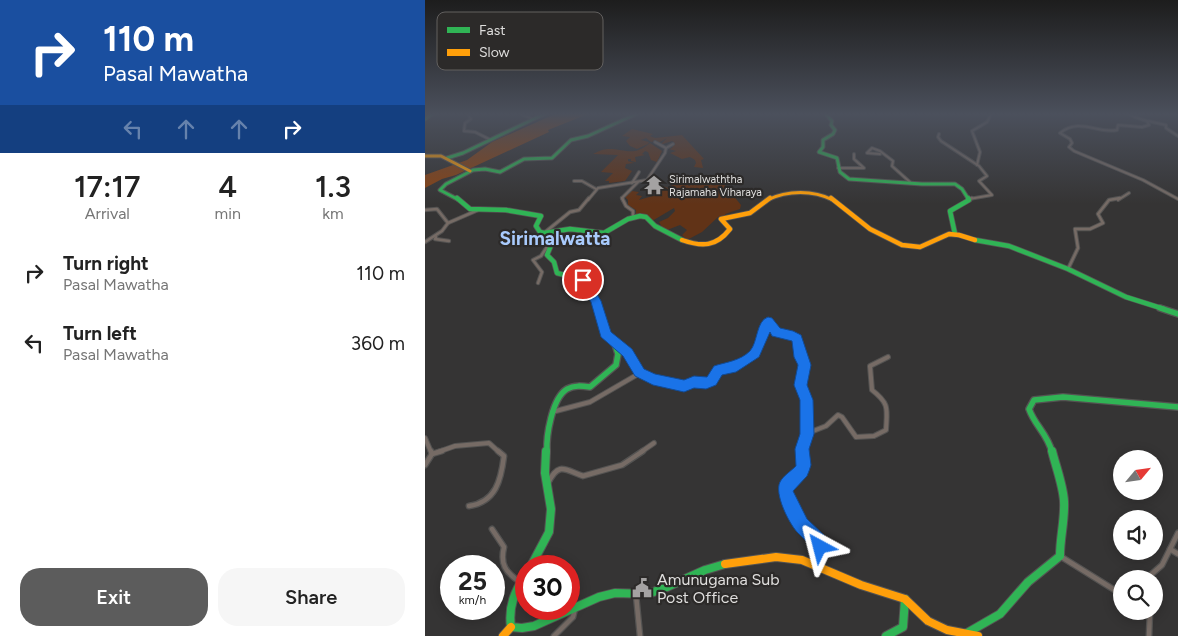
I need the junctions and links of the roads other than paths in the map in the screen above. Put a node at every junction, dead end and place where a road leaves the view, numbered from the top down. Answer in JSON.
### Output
{"nodes":[{"id":1,"x":480,"y":144,"type":"edge"},
{"id":2,"x":567,"y":144,"type":"edge"},
{"id":3,"x":658,"y":144,"type":"edge"},
{"id":4,"x":673,"y":144,"type":"dead end"},
{"id":5,"x":823,"y":144,"type":"edge"},
{"id":6,"x":945,"y":144,"type":"edge"},
{"id":7,"x":978,"y":144,"type":"edge"},
{"id":8,"x":1071,"y":144,"type":"edge"},
{"id":9,"x":666,"y":148,"type":"junction"},
{"id":10,"x":854,"y":154,"type":"dead end"},
{"id":11,"x":880,"y":154,"type":"dead end"},
{"id":12,"x":425,"y":156,"type":"edge"},
{"id":13,"x":447,"y":158,"type":"junction"},
{"id":14,"x":977,"y":165,"type":"junction"},
{"id":15,"x":838,"y":168,"type":"junction"},
{"id":16,"x":469,"y":171,"type":"junction"},
{"id":17,"x":639,"y":172,"type":"dead end"},
{"id":18,"x":575,"y":181,"type":"dead end"},
{"id":19,"x":638,"y":182,"type":"junction"},
{"id":20,"x":632,"y":183,"type":"junction"},
{"id":21,"x":911,"y":184,"type":"junction"},
{"id":22,"x":596,"y":190,"type":"junction"},
{"id":23,"x":1129,"y":193,"type":"dead end"},
{"id":24,"x":969,"y":199,"type":"junction"},
{"id":25,"x":1178,"y":199,"type":"edge"},
{"id":26,"x":425,"y":210,"type":"edge"},
{"id":27,"x":478,"y":210,"type":"junction"},
{"id":28,"x":633,"y":218,"type":"junction"},
{"id":29,"x":447,"y":224,"type":"junction"},
{"id":30,"x":955,"y":234,"type":"junction"},
{"id":31,"x":547,"y":237,"type":"junction"},
{"id":32,"x":425,"y":242,"type":"edge"},
{"id":33,"x":449,"y":242,"type":"dead end"},
{"id":34,"x":1068,"y":268,"type":"junction"},
{"id":35,"x":538,"y":283,"type":"dead end"},
{"id":36,"x":1178,"y":314,"type":"edge"},
{"id":37,"x":615,"y":344,"type":"junction"},
{"id":38,"x":888,"y":357,"type":"dead end"},
{"id":39,"x":640,"y":373,"type":"junction"},
{"id":40,"x":1178,"y":407,"type":"edge"},
{"id":41,"x":552,"y":412,"type":"junction"},
{"id":42,"x":807,"y":434,"type":"junction"},
{"id":43,"x":425,"y":438,"type":"edge"},
{"id":44,"x":654,"y":443,"type":"dead end"},
{"id":45,"x":432,"y":454,"type":"junction"},
{"id":46,"x":425,"y":465,"type":"edge"},
{"id":47,"x":547,"y":488,"type":"junction"},
{"id":48,"x":469,"y":506,"type":"dead end"},
{"id":49,"x":492,"y":529,"type":"dead end"},
{"id":50,"x":1178,"y":533,"type":"edge"},
{"id":51,"x":1169,"y":549,"type":"junction"},
{"id":52,"x":1178,"y":554,"type":"edge"},
{"id":53,"x":538,"y":555,"type":"edge"},
{"id":54,"x":1059,"y":556,"type":"junction"},
{"id":55,"x":813,"y":564,"type":"junction"},
{"id":56,"x":1156,"y":570,"type":"edge"},
{"id":57,"x":515,"y":579,"type":"edge"},
{"id":58,"x":1113,"y":589,"type":"edge"},
{"id":59,"x":515,"y":594,"type":"edge"},
{"id":60,"x":636,"y":595,"type":"junction"},
{"id":61,"x":905,"y":599,"type":"junction"},
{"id":62,"x":580,"y":606,"type":"edge"},
{"id":63,"x":548,"y":620,"type":"edge"},
{"id":64,"x":570,"y":620,"type":"edge"},
{"id":65,"x":1150,"y":620,"type":"edge"},
{"id":66,"x":511,"y":627,"type":"junction"},
{"id":67,"x":967,"y":633,"type":"junction"},
{"id":68,"x":503,"y":636,"type":"edge"},
{"id":69,"x":555,"y":636,"type":"edge"},
{"id":70,"x":640,"y":636,"type":"edge"},
{"id":71,"x":886,"y":636,"type":"edge"},
{"id":72,"x":978,"y":636,"type":"edge"},
{"id":73,"x":1149,"y":636,"type":"edge"}],
"edges":[{"from":1,"to":13,"type":"main road"},
{"from":2,"to":16,"type":"main road"},
{"from":3,"to":9,"type":"street"},
{"from":4,"to":9,"type":"street"},
{"from":5,"to":15,"type":"main road"},
{"from":6,"to":14,"type":"street"},
{"from":7,"to":14,"type":"street"},
{"from":8,"to":25,"type":"street"},
{"from":9,"to":19,"type":"street"},
{"from":10,"to":15,"type":"street"},
{"from":11,"to":21,"type":"street"},
{"from":12,"to":13,"type":"main road"},
{"from":13,"to":16,"type":"main road"},
{"from":14,"to":24,"type":"street"},
{"from":15,"to":21,"type":"main road"},
{"from":16,"to":27,"type":"main road"},
{"from":17,"to":20,"type":"street"},
{"from":18,"to":22,"type":"street"},
{"from":19,"to":20,"type":"street"},
{"from":19,"to":28,"type":"street"},
{"from":20,"to":22,"type":"street"},
{"from":21,"to":24,"type":"main road"},
{"from":22,"to":31,"type":"street"},
{"from":23,"to":34,"type":"street"},
{"from":24,"to":30,"type":"main road"},
{"from":26,"to":29,"type":"street"},
{"from":27,"to":29,"type":"street"},
{"from":27,"to":31,"type":"main road"},
{"from":28,"to":30,"type":"main road"},
{"from":28,"to":31,"type":"main road"},
{"from":29,"to":32,"type":"street"},
{"from":29,"to":33,"type":"street"},
{"from":30,"to":34,"type":"main road"},
{"from":31,"to":35,"type":"street"},
{"from":31,"to":37,"type":"main road"},
{"from":34,"to":36,"type":"main road"},
{"from":37,"to":39,"type":"street"},
{"from":37,"to":41,"type":"main road"},
{"from":38,"to":42,"type":"street"},
{"from":39,"to":41,"type":"street"},
{"from":39,"to":42,"type":"street"},
{"from":40,"to":54,"type":"main road"},
{"from":41,"to":47,"type":"main road"},
{"from":42,"to":55,"type":"street"},
{"from":43,"to":45,"type":"street"},
{"from":44,"to":47,"type":"street"},
{"from":45,"to":46,"type":"street"},
{"from":45,"to":48,"type":"street"},
{"from":47,"to":53,"type":"main road"},
{"from":49,"to":57,"type":"street"},
{"from":50,"to":51,"type":"street"},
{"from":51,"to":52,"type":"street"},
{"from":51,"to":56,"type":"street"},
{"from":54,"to":58,"type":"street"},
{"from":54,"to":67,"type":"main road"},
{"from":55,"to":60,"type":"main road"},
{"from":55,"to":61,"type":"main road"},
{"from":59,"to":66,"type":"main road"},
{"from":60,"to":62,"type":"main road"},
{"from":60,"to":70,"type":"street"},
{"from":61,"to":67,"type":"main road"},
{"from":61,"to":71,"type":"main road"},
{"from":63,"to":66,"type":"main road"},
{"from":64,"to":69,"type":"street"},
{"from":65,"to":73,"type":"street"},
{"from":66,"to":68,"type":"main road"},
{"from":67,"to":72,"type":"main road"}]}
